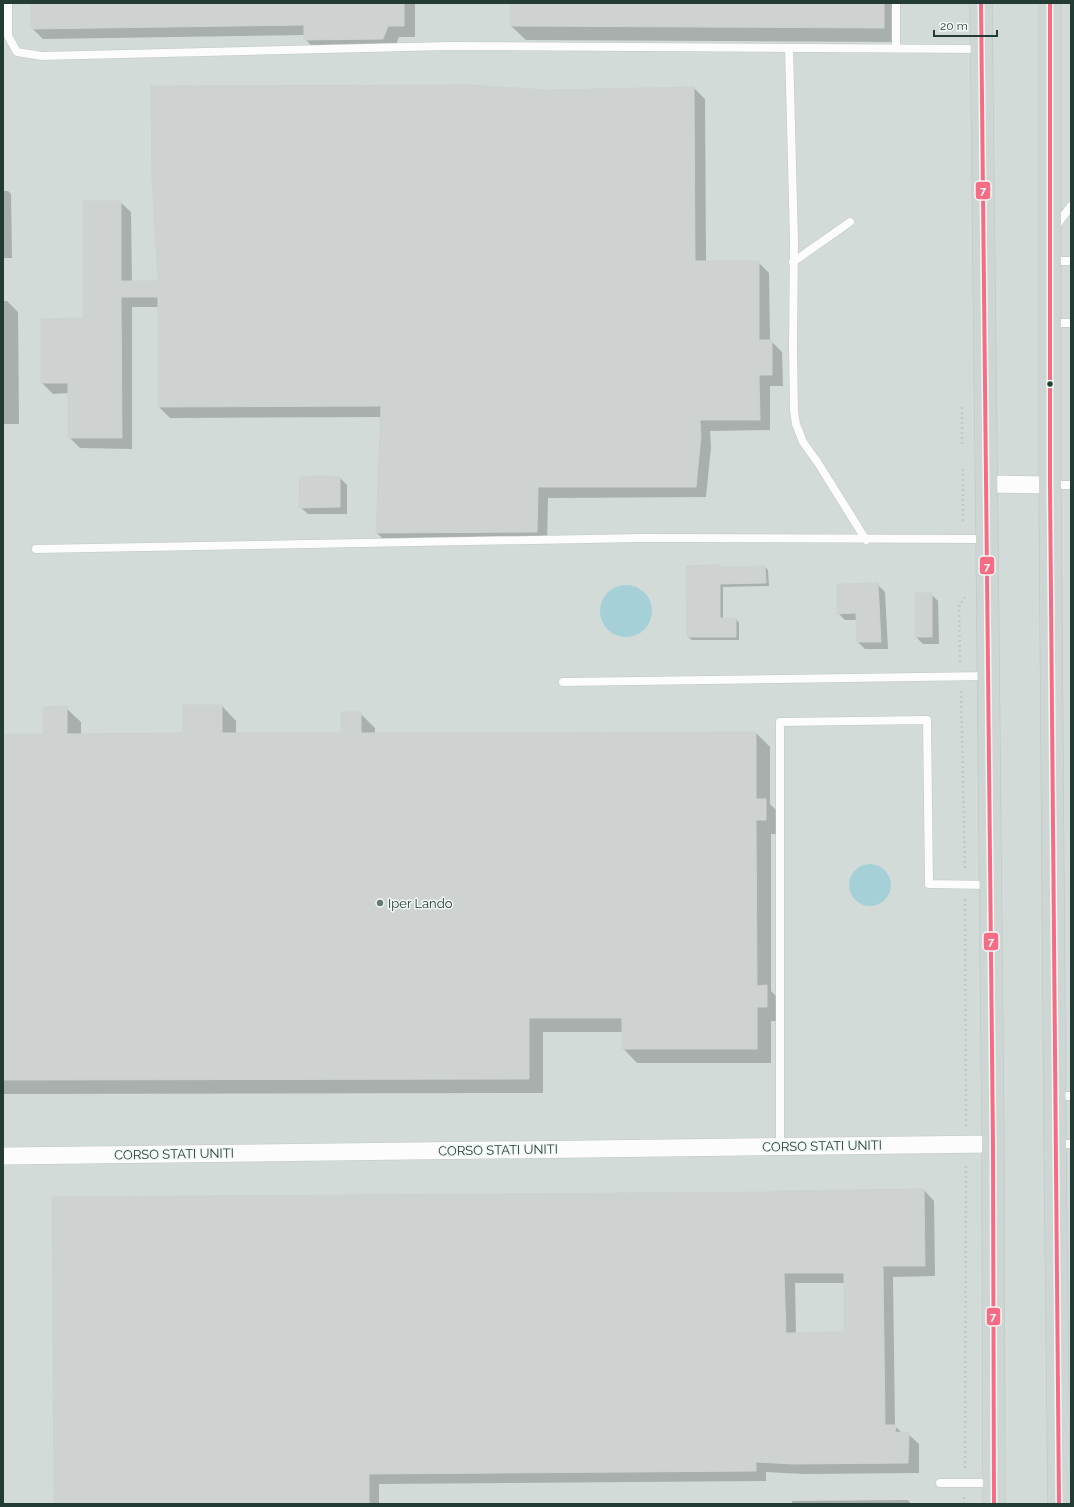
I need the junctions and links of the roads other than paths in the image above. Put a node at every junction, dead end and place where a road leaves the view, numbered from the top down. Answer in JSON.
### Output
{"nodes":[{"id":1,"x":8,"y":3,"type":"edge"},
{"id":2,"x":896,"y":3,"type":"edge"},
{"id":3,"x":981,"y":3,"type":"edge"},
{"id":4,"x":1050,"y":3,"type":"edge"},
{"id":5,"x":789,"y":48,"type":"junction"},
{"id":6,"x":896,"y":48,"type":"junction"},
{"id":7,"x":980,"y":49,"type":"junction"},
{"id":8,"x":1071,"y":206,"type":"edge"},
{"id":9,"x":850,"y":222,"type":"dead end"},
{"id":10,"x":1050,"y":234,"type":"junction"},
{"id":11,"x":1060,"y":261,"type":"edge"},
{"id":12,"x":793,"y":262,"type":"junction"},
{"id":13,"x":1061,"y":323,"type":"edge"},
{"id":14,"x":987,"y":484,"type":"junction"},
{"id":15,"x":1060,"y":485,"type":"edge"},
{"id":16,"x":988,"y":539,"type":"junction"},
{"id":17,"x":866,"y":540,"type":"junction"},
{"id":18,"x":36,"y":549,"type":"dead end"},
{"id":19,"x":988,"y":676,"type":"junction"},
{"id":20,"x":563,"y":682,"type":"dead end"},
{"id":21,"x":990,"y":885,"type":"junction"},
{"id":22,"x":1063,"y":1096,"type":"edge"},
{"id":23,"x":993,"y":1144,"type":"junction"},
{"id":24,"x":1063,"y":1144,"type":"edge"},
{"id":25,"x":780,"y":1147,"type":"junction"},
{"id":26,"x":3,"y":1156,"type":"edge"},
{"id":27,"x":940,"y":1483,"type":"dead end"},
{"id":28,"x":994,"y":1494,"type":"edge"},
{"id":29,"x":1059,"y":1504,"type":"edge"}],
"edges":[{"from":1,"to":5,"type":"lane"},
{"from":2,"to":6,"type":"lane"},
{"from":3,"to":7,"type":"main road"},
{"from":4,"to":10,"type":"main road"},
{"from":5,"to":6,"type":"lane"},
{"from":5,"to":12,"type":"lane"},
{"from":6,"to":7,"type":"lane"},
{"from":7,"to":14,"type":"main road"},
{"from":8,"to":10,"type":"lane"},
{"from":9,"to":12,"type":"lane"},
{"from":10,"to":11,"type":"main road"},
{"from":11,"to":13,"type":"main road"},
{"from":12,"to":17,"type":"lane"},
{"from":13,"to":15,"type":"main road"},
{"from":14,"to":15,"type":"street"},
{"from":14,"to":16,"type":"main road"},
{"from":15,"to":22,"type":"main road"},
{"from":16,"to":17,"type":"lane"},
{"from":16,"to":19,"type":"main road"},
{"from":17,"to":18,"type":"lane"},
{"from":19,"to":20,"type":"lane"},
{"from":19,"to":21,"type":"main road"},
{"from":21,"to":23,"type":"main road"},
{"from":21,"to":25,"type":"lane"},
{"from":22,"to":24,"type":"main road"},
{"from":23,"to":25,"type":"street","name":"CORSO STATI UNITI"},
{"from":23,"to":28,"type":"main road"},
{"from":24,"to":29,"type":"main road"},
{"from":25,"to":26,"type":"street","name":"CORSO STATI UNITI"},
{"from":27,"to":28,"type":"lane"}]}
